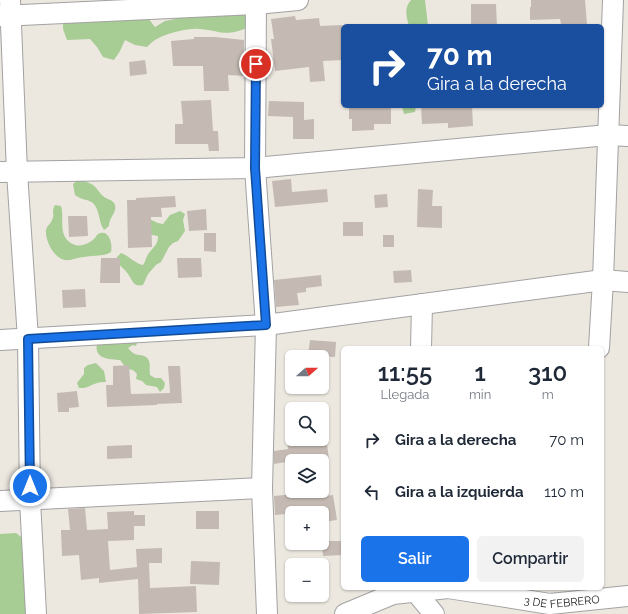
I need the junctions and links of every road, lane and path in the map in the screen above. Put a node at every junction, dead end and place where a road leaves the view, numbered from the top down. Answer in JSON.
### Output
{"nodes":[{"id":1,"x":298,"y":0,"type":"edge"},
{"id":2,"x":613,"y":0,"type":"edge"},
{"id":3,"x":256,"y":2,"type":"edge"},
{"id":4,"x":7,"y":11,"type":"edge"},
{"id":5,"x":608,"y":135,"type":"junction"},
{"id":6,"x":628,"y":136,"type":"edge"},
{"id":7,"x":255,"y":168,"type":"junction"},
{"id":8,"x":8,"y":172,"type":"edge"},
{"id":9,"x":603,"y":280,"type":"junction"},
{"id":10,"x":628,"y":282,"type":"edge"},
{"id":11,"x":422,"y":304,"type":"junction"},
{"id":12,"x":266,"y":325,"type":"junction"},
{"id":13,"x":28,"y":339,"type":"junction"},
{"id":14,"x":0,"y":340,"type":"edge"},
{"id":15,"x":421,"y":346,"type":"edge"},
{"id":16,"x":599,"y":346,"type":"edge"},
{"id":17,"x":262,"y":488,"type":"junction"},
{"id":18,"x":30,"y":500,"type":"junction"},
{"id":19,"x":0,"y":502,"type":"edge"},
{"id":20,"x":415,"y":590,"type":"edge"},
{"id":21,"x":461,"y":590,"type":"edge"},
{"id":22,"x":584,"y":594,"type":"edge"},
{"id":23,"x":628,"y":596,"type":"edge"},
{"id":24,"x":36,"y":614,"type":"edge"},
{"id":25,"x":267,"y":614,"type":"edge"},
{"id":26,"x":344,"y":614,"type":"edge"},
{"id":27,"x":434,"y":614,"type":"edge"}],
"edges":[{"from":1,"to":3,"type":"street"},
{"from":2,"to":5,"type":"street"},
{"from":3,"to":4,"type":"street"},
{"from":3,"to":7,"type":"street"},
{"from":4,"to":8,"type":"street"},
{"from":5,"to":6,"type":"street"},
{"from":5,"to":7,"type":"street"},
{"from":5,"to":9,"type":"street"},
{"from":7,"to":8,"type":"street"},
{"from":7,"to":12,"type":"street"},
{"from":8,"to":13,"type":"street"},
{"from":9,"to":10,"type":"street"},
{"from":9,"to":11,"type":"street"},
{"from":9,"to":16,"type":"street"},
{"from":11,"to":12,"type":"street"},
{"from":11,"to":15,"type":"street"},
{"from":12,"to":13,"type":"street"},
{"from":12,"to":17,"type":"street"},
{"from":13,"to":14,"type":"street"},
{"from":13,"to":18,"type":"street"},
{"from":17,"to":18,"type":"street"},
{"from":17,"to":25,"type":"street"},
{"from":18,"to":19,"type":"street"},
{"from":18,"to":24,"type":"street"},
{"from":20,"to":26,"type":"street","name":"3 DE FEBRERO"},
{"from":20,"to":27,"type":"street"},
{"from":21,"to":22,"type":"street","name":"3 DE FEBRERO"},
{"from":22,"to":23,"type":"street","name":"3 DE FEBRERO"}]}
